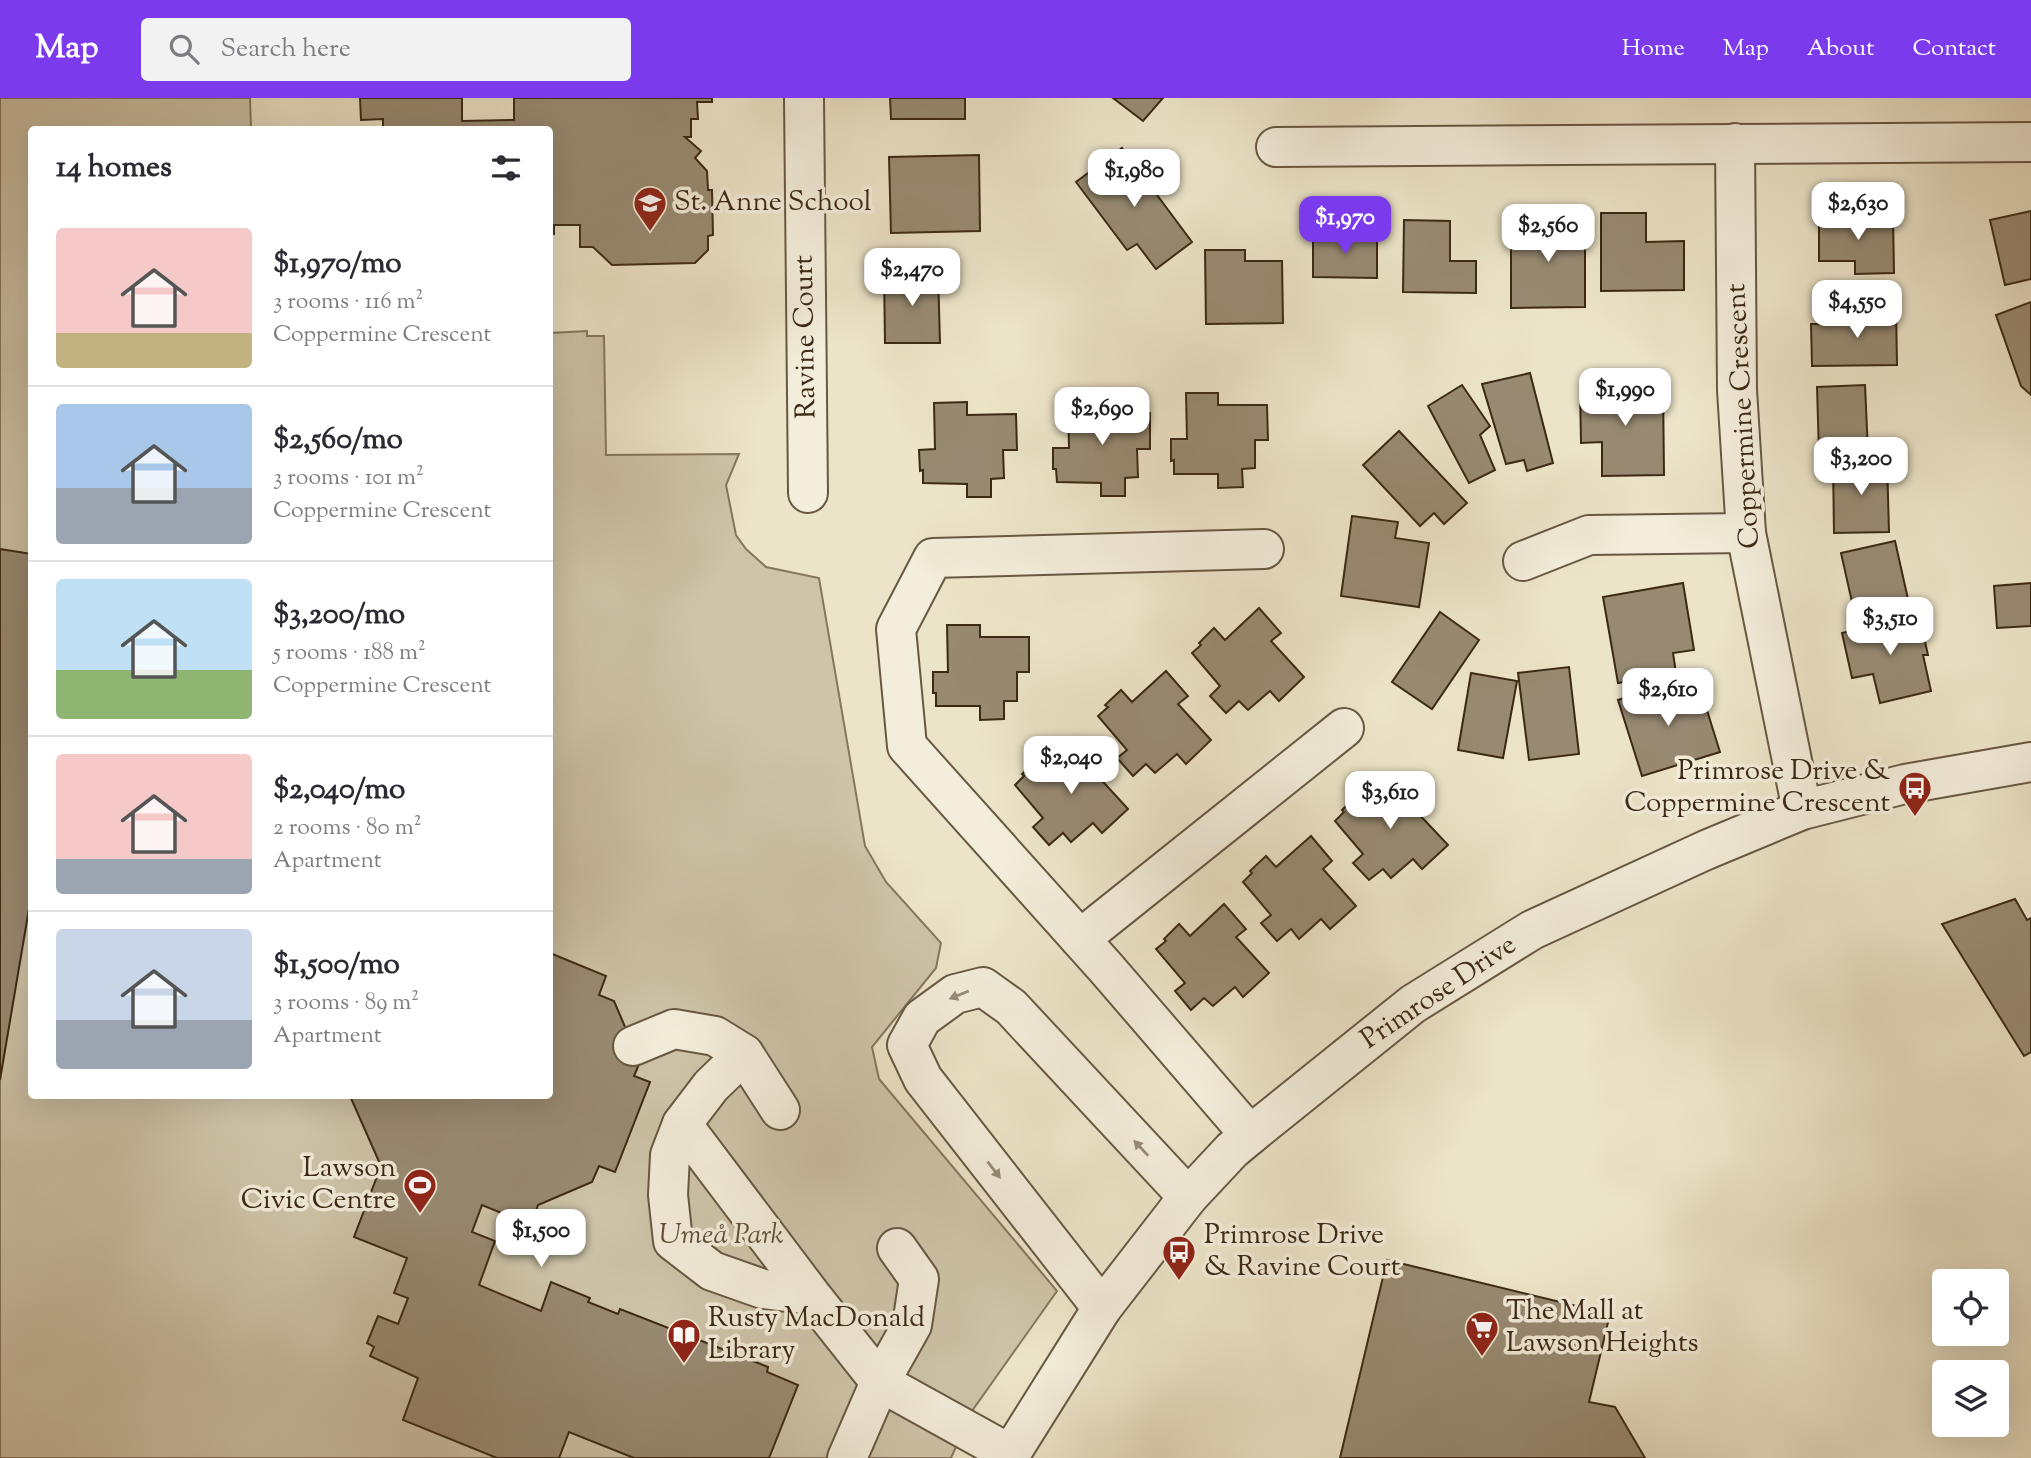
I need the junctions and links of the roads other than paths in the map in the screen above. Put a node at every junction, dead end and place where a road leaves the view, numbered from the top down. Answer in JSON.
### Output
{"nodes":[{"id":1,"x":804,"y":98,"type":"edge"},
{"id":2,"x":2031,"y":142,"type":"edge"},
{"id":3,"x":1735,"y":144,"type":"junction"},
{"id":4,"x":1276,"y":147,"type":"dead end"},
{"id":5,"x":808,"y":493,"type":"dead end"},
{"id":6,"x":1746,"y":533,"type":"junction"},
{"id":7,"x":1264,"y":549,"type":"dead end"},
{"id":8,"x":1523,"y":561,"type":"dead end"},
{"id":9,"x":1344,"y":728,"type":"dead end"},
{"id":10,"x":2031,"y":762,"type":"edge"},
{"id":11,"x":1802,"y":810,"type":"junction"},
{"id":12,"x":1080,"y":939,"type":"junction"},
{"id":13,"x":633,"y":1046,"type":"dead end"},
{"id":14,"x":744,"y":1054,"type":"junction"},
{"id":15,"x":780,"y":1110,"type":"dead end"},
{"id":16,"x":682,"y":1124,"type":"junction"},
{"id":17,"x":1250,"y":1135,"type":"junction"},
{"id":18,"x":1188,"y":1198,"type":"junction"},
{"id":19,"x":897,"y":1248,"type":"dead end"},
{"id":20,"x":811,"y":1295,"type":"junction"},
{"id":21,"x":1102,"y":1308,"type":"junction"},
{"id":22,"x":880,"y":1382,"type":"junction"},
{"id":23,"x":1009,"y":1456,"type":"edge"},
{"id":24,"x":847,"y":1458,"type":"edge"}],
"edges":[{"from":1,"to":5,"type":"street","name":"Ravine Court"},
{"from":2,"to":3,"type":"street"},
{"from":3,"to":4,"type":"street"},
{"from":3,"to":6,"type":"street","name":"Coppermine Crescent"},
{"from":6,"to":8,"type":"street"},
{"from":6,"to":11,"type":"street","name":"Coppermine Crescent"},
{"from":7,"to":12,"type":"street"},
{"from":9,"to":12,"type":"street"},
{"from":10,"to":11,"type":"street","name":"Primrose Drive"},
{"from":11,"to":17,"type":"street","name":"Primrose Drive"},
{"from":12,"to":17,"type":"street"},
{"from":13,"to":14,"type":"street"},
{"from":14,"to":15,"type":"street"},
{"from":14,"to":16,"type":"street"},
{"from":16,"to":20,"type":"street"},
{"from":16,"to":20,"type":"street"},
{"from":17,"to":18,"type":"street","name":"Primrose Drive"},
{"from":18,"to":21,"type":"street","name":"Primrose Drive"},
{"from":18,"to":21,"type":"street","one_way":true},
{"from":19,"to":22,"type":"street"},
{"from":20,"to":22,"type":"street"},
{"from":21,"to":23,"type":"street","name":"Primrose Drive"},
{"from":22,"to":23,"type":"street"},
{"from":22,"to":24,"type":"street"}]}
